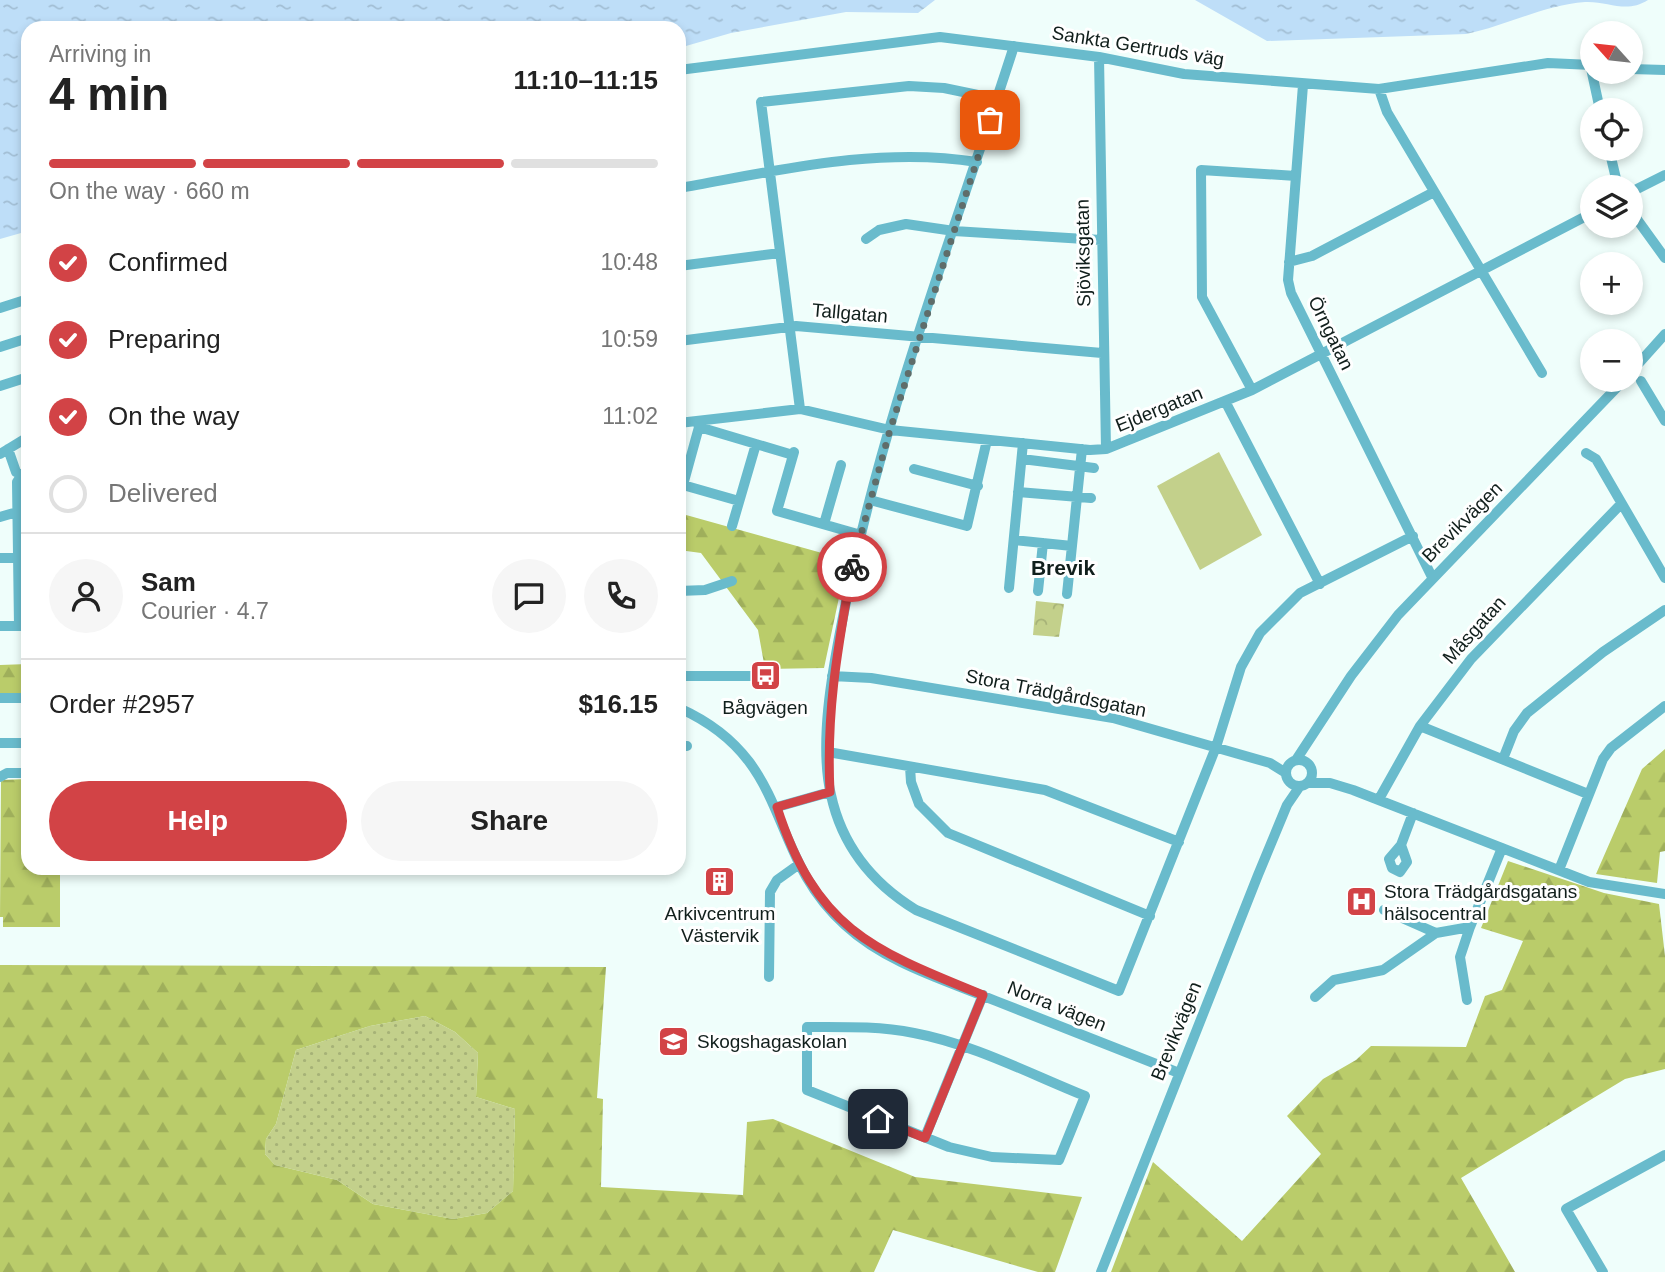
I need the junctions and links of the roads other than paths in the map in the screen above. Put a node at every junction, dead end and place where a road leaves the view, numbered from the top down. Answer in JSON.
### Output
{"nodes":[{"id":1,"x":1014,"y":46,"type":"junction"},
{"id":2,"x":1099,"y":57,"type":"junction"},
{"id":3,"x":1580,"y":64,"type":"edge"},
{"id":4,"x":686,"y":69,"type":"edge"},
{"id":5,"x":1643,"y":69,"type":"edge"},
{"id":6,"x":1665,"y":69,"type":"edge"},
{"id":7,"x":1303,"y":85,"type":"junction"},
{"id":8,"x":1378,"y":89,"type":"junction"},
{"id":9,"x":997,"y":99,"type":"junction"},
{"id":10,"x":976,"y":162,"type":"junction"},
{"id":11,"x":771,"y":172,"type":"junction"},
{"id":12,"x":1665,"y":175,"type":"edge"},
{"id":13,"x":1296,"y":176,"type":"junction"},
{"id":14,"x":1643,"y":186,"type":"edge"},
{"id":15,"x":686,"y":187,"type":"edge"},
{"id":16,"x":1434,"y":192,"type":"junction"},
{"id":17,"x":1580,"y":219,"type":"edge"},
{"id":18,"x":1643,"y":228,"type":"edge"},
{"id":19,"x":954,"y":231,"type":"junction"},
{"id":20,"x":866,"y":239,"type":"dead end"},
{"id":21,"x":1101,"y":240,"type":"junction"},
{"id":22,"x":780,"y":253,"type":"junction"},
{"id":23,"x":1665,"y":258,"type":"edge"},
{"id":24,"x":1289,"y":262,"type":"junction"},
{"id":25,"x":686,"y":264,"type":"edge"},
{"id":26,"x":1482,"y":271,"type":"junction"},
{"id":27,"x":21,"y":301,"type":"edge"},
{"id":28,"x":0,"y":308,"type":"edge"},
{"id":29,"x":790,"y":327,"type":"junction"},
{"id":30,"x":1665,"y":334,"type":"edge"},
{"id":31,"x":919,"y":336,"type":"junction"},
{"id":32,"x":21,"y":340,"type":"edge"},
{"id":33,"x":686,"y":340,"type":"edge"},
{"id":34,"x":0,"y":347,"type":"edge"},
{"id":35,"x":1102,"y":353,"type":"junction"},
{"id":36,"x":1322,"y":355,"type":"junction"},
{"id":37,"x":1643,"y":359,"type":"edge"},
{"id":38,"x":1542,"y":373,"type":"dead end"},
{"id":39,"x":21,"y":379,"type":"edge"},
{"id":40,"x":1643,"y":384,"type":"edge"},
{"id":41,"x":0,"y":386,"type":"edge"},
{"id":42,"x":1252,"y":390,"type":"junction"},
{"id":43,"x":1612,"y":392,"type":"edge"},
{"id":44,"x":1225,"y":401,"type":"junction"},
{"id":45,"x":800,"y":409,"type":"junction"},
{"id":46,"x":1665,"y":421,"type":"edge"},
{"id":47,"x":686,"y":423,"type":"edge"},
{"id":48,"x":698,"y":424,"type":"junction"},
{"id":49,"x":890,"y":430,"type":"junction"},
{"id":50,"x":987,"y":440,"type":"junction"},
{"id":51,"x":21,"y":441,"type":"edge"},
{"id":52,"x":1023,"y":443,"type":"junction"},
{"id":53,"x":756,"y":444,"type":"junction"},
{"id":54,"x":1082,"y":449,"type":"junction"},
{"id":55,"x":1105,"y":449,"type":"junction"},
{"id":56,"x":4,"y":452,"type":"edge"},
{"id":57,"x":1586,"y":453,"type":"dead end"},
{"id":58,"x":1022,"y":459,"type":"junction"},
{"id":59,"x":841,"y":465,"type":"dead end"},
{"id":60,"x":1080,"y":466,"type":"junction"},
{"id":61,"x":1094,"y":468,"type":"dead end"},
{"id":62,"x":914,"y":469,"type":"dead end"},
{"id":63,"x":21,"y":473,"type":"edge"},
{"id":64,"x":686,"y":473,"type":"edge"},
{"id":65,"x":21,"y":479,"type":"edge"},
{"id":66,"x":686,"y":486,"type":"edge"},
{"id":67,"x":978,"y":486,"type":"junction"},
{"id":68,"x":1018,"y":492,"type":"junction"},
{"id":69,"x":1077,"y":497,"type":"junction"},
{"id":70,"x":1091,"y":498,"type":"dead end"},
{"id":71,"x":870,"y":500,"type":"junction"},
{"id":72,"x":739,"y":501,"type":"junction"},
{"id":73,"x":1621,"y":504,"type":"junction"},
{"id":74,"x":17,"y":512,"type":"junction"},
{"id":75,"x":0,"y":517,"type":"edge"},
{"id":76,"x":824,"y":524,"type":"junction"},
{"id":77,"x":732,"y":526,"type":"dead end"},
{"id":78,"x":861,"y":535,"type":"junction"},
{"id":79,"x":1413,"y":536,"type":"junction"},
{"id":80,"x":1014,"y":540,"type":"junction"},
{"id":81,"x":21,"y":543,"type":"edge"},
{"id":82,"x":1043,"y":543,"type":"junction"},
{"id":83,"x":1072,"y":546,"type":"junction"},
{"id":84,"x":0,"y":558,"type":"edge"},
{"id":85,"x":21,"y":558,"type":"edge"},
{"id":86,"x":1432,"y":577,"type":"junction"},
{"id":87,"x":1665,"y":578,"type":"edge"},
{"id":88,"x":732,"y":581,"type":"dead end"},
{"id":89,"x":1320,"y":584,"type":"junction"},
{"id":90,"x":1009,"y":588,"type":"dead end"},
{"id":91,"x":686,"y":591,"type":"edge"},
{"id":92,"x":1038,"y":591,"type":"dead end"},
{"id":93,"x":1067,"y":594,"type":"dead end"},
{"id":94,"x":1665,"y":610,"type":"edge"},
{"id":95,"x":0,"y":626,"type":"edge"},
{"id":96,"x":21,"y":626,"type":"edge"},
{"id":97,"x":686,"y":676,"type":"edge"},
{"id":98,"x":768,"y":676,"type":"dead end"},
{"id":99,"x":832,"y":676,"type":"junction"},
{"id":100,"x":0,"y":698,"type":"edge"},
{"id":101,"x":21,"y":698,"type":"edge"},
{"id":102,"x":1665,"y":706,"type":"edge"},
{"id":103,"x":686,"y":712,"type":"edge"},
{"id":104,"x":1420,"y":726,"type":"junction"},
{"id":105,"x":1314,"y":734,"type":"junction"},
{"id":106,"x":0,"y":743,"type":"edge"},
{"id":107,"x":21,"y":743,"type":"edge"},
{"id":108,"x":1216,"y":747,"type":"junction"},
{"id":109,"x":828,"y":752,"type":"junction"},
{"id":110,"x":1503,"y":759,"type":"junction"},
{"id":111,"x":910,"y":767,"type":"junction"},
{"id":112,"x":1290,"y":769,"type":"junction"},
{"id":113,"x":1311,"y":769,"type":"junction"},
{"id":114,"x":21,"y":773,"type":"edge"},
{"id":115,"x":0,"y":777,"type":"edge"},
{"id":116,"x":1330,"y":783,"type":"junction"},
{"id":117,"x":1304,"y":784,"type":"junction"},
{"id":118,"x":830,"y":792,"type":"junction"},
{"id":119,"x":1588,"y":794,"type":"junction"},
{"id":120,"x":1379,"y":799,"type":"junction"},
{"id":121,"x":1287,"y":805,"type":"junction"},
{"id":122,"x":777,"y":807,"type":"junction"},
{"id":123,"x":1413,"y":813,"type":"junction"},
{"id":124,"x":1179,"y":842,"type":"junction"},
{"id":125,"x":1401,"y":845,"type":"dead end"},
{"id":126,"x":1502,"y":848,"type":"junction"},
{"id":127,"x":798,"y":865,"type":"junction"},
{"id":128,"x":1559,"y":870,"type":"junction"},
{"id":129,"x":1665,"y":894,"type":"edge"},
{"id":130,"x":1384,"y":910,"type":"dead end"},
{"id":131,"x":1150,"y":916,"type":"junction"},
{"id":132,"x":1470,"y":927,"type":"junction"},
{"id":133,"x":1436,"y":933,"type":"junction"},
{"id":134,"x":769,"y":977,"type":"dead end"},
{"id":135,"x":983,"y":995,"type":"junction"},
{"id":136,"x":1315,"y":997,"type":"dead end"},
{"id":137,"x":1467,"y":1000,"type":"dead end"},
{"id":138,"x":962,"y":1047,"type":"junction"},
{"id":139,"x":1178,"y":1073,"type":"junction"},
{"id":140,"x":925,"y":1138,"type":"junction"},
{"id":141,"x":1665,"y":1155,"type":"edge"},
{"id":142,"x":1101,"y":1272,"type":"edge"},
{"id":143,"x":1603,"y":1272,"type":"edge"}],
"edges":[{"from":1,"to":2,"type":"street","name":"Sankta Gertruds väg"},
{"from":1,"to":4,"type":"street","name":"Sankta Gertruds väg"},
{"from":1,"to":9,"type":"street"},
{"from":2,"to":7,"type":"street","name":"Sankta Gertruds väg"},
{"from":2,"to":21,"type":"street","name":"Sjöviksgatan"},
{"from":3,"to":8,"type":"street","name":"Sankta Gertruds väg"},
{"from":5,"to":6,"type":"street"},
{"from":7,"to":8,"type":"street","name":"Sankta Gertruds väg"},
{"from":7,"to":13,"type":"street","name":"Örngatan"},
{"from":8,"to":16,"type":"street"},
{"from":9,"to":10,"type":"street"},
{"from":9,"to":11,"type":"street"},
{"from":10,"to":11,"type":"street"},
{"from":10,"to":19,"type":"street"},
{"from":11,"to":15,"type":"street"},
{"from":11,"to":22,"type":"street"},
{"from":12,"to":14,"type":"street"},
{"from":13,"to":24,"type":"street","name":"Örngatan"},
{"from":13,"to":42,"type":"street"},
{"from":16,"to":24,"type":"street"},
{"from":16,"to":26,"type":"street"},
{"from":17,"to":26,"type":"street","name":"Ejdergatan"},
{"from":18,"to":23,"type":"street"},
{"from":19,"to":20,"type":"street"},
{"from":19,"to":21,"type":"street"},
{"from":19,"to":31,"type":"street"},
{"from":21,"to":35,"type":"street","name":"Sjöviksgatan"},
{"from":22,"to":25,"type":"street"},
{"from":22,"to":29,"type":"street"},
{"from":24,"to":36,"type":"street","name":"Örngatan"},
{"from":26,"to":36,"type":"street","name":"Ejdergatan"},
{"from":26,"to":38,"type":"street"},
{"from":27,"to":28,"type":"street"},
{"from":29,"to":31,"type":"street","name":"Tallgatan"},
{"from":29,"to":33,"type":"street","name":"Tallgatan"},
{"from":29,"to":45,"type":"street"},
{"from":30,"to":37,"type":"street"},
{"from":31,"to":35,"type":"street","name":"Tallgatan"},
{"from":31,"to":49,"type":"street"},
{"from":32,"to":34,"type":"street"},
{"from":35,"to":55,"type":"street","name":"Sjöviksgatan"},
{"from":36,"to":42,"type":"street","name":"Ejdergatan"},
{"from":36,"to":79,"type":"street","name":"Örngatan"},
{"from":39,"to":41,"type":"street"},
{"from":40,"to":46,"type":"street"},
{"from":42,"to":44,"type":"street","name":"Ejdergatan"},
{"from":43,"to":86,"type":"street","name":"Brevikvägen"},
{"from":44,"to":55,"type":"street","name":"Ejdergatan"},
{"from":44,"to":89,"type":"street"},
{"from":45,"to":48,"type":"street","name":"Ejdergatan"},
{"from":45,"to":49,"type":"street","name":"Ejdergatan"},
{"from":47,"to":48,"type":"street","name":"Ejdergatan"},
{"from":48,"to":53,"type":"street","name":"Ejdergatan"},
{"from":48,"to":64,"type":"street"},
{"from":49,"to":50,"type":"street","name":"Ejdergatan"},
{"from":49,"to":71,"type":"street"},
{"from":50,"to":52,"type":"street","name":"Ejdergatan"},
{"from":50,"to":67,"type":"street"},
{"from":51,"to":56,"type":"street"},
{"from":52,"to":54,"type":"street","name":"Ejdergatan"},
{"from":52,"to":58,"type":"street"},
{"from":53,"to":72,"type":"street"},
{"from":53,"to":76,"type":"street","name":"Ejdergatan"},
{"from":54,"to":55,"type":"street","name":"Ejdergatan"},
{"from":54,"to":60,"type":"street"},
{"from":56,"to":63,"type":"street"},
{"from":57,"to":73,"type":"street"},
{"from":58,"to":60,"type":"street"},
{"from":58,"to":68,"type":"street"},
{"from":59,"to":76,"type":"street"},
{"from":60,"to":61,"type":"street"},
{"from":60,"to":69,"type":"street"},
{"from":62,"to":67,"type":"street"},
{"from":65,"to":74,"type":"street"},
{"from":66,"to":72,"type":"street"},
{"from":67,"to":71,"type":"street"},
{"from":68,"to":69,"type":"street"},
{"from":68,"to":80,"type":"street"},
{"from":69,"to":70,"type":"street"},
{"from":69,"to":83,"type":"street"},
{"from":71,"to":78,"type":"street"},
{"from":72,"to":77,"type":"street"},
{"from":73,"to":87,"type":"street"},
{"from":73,"to":104,"type":"street","name":"Måsgatan"},
{"from":74,"to":75,"type":"street"},
{"from":74,"to":81,"type":"street"},
{"from":76,"to":78,"type":"street","name":"Ejdergatan"},
{"from":78,"to":99,"type":"street"},
{"from":79,"to":86,"type":"street","name":"Örngatan"},
{"from":79,"to":89,"type":"street"},
{"from":80,"to":82,"type":"street"},
{"from":80,"to":90,"type":"street"},
{"from":82,"to":83,"type":"street"},
{"from":82,"to":92,"type":"street"},
{"from":83,"to":93,"type":"street"},
{"from":84,"to":85,"type":"street"},
{"from":86,"to":105,"type":"street","name":"Brevikvägen"},
{"from":88,"to":91,"type":"street"},
{"from":89,"to":108,"type":"street"},
{"from":94,"to":110,"type":"street"},
{"from":95,"to":96,"type":"street"},
{"from":97,"to":98,"type":"street"},
{"from":99,"to":108,"type":"street","name":"Stora Trädgårdsgatan"},
{"from":99,"to":109,"type":"street"},
{"from":100,"to":101,"type":"street"},
{"from":102,"to":119,"type":"street"},
{"from":103,"to":122,"type":"street","name":"Norra vägen"},
{"from":104,"to":110,"type":"street"},
{"from":104,"to":120,"type":"street","name":"Måsgatan"},
{"from":105,"to":112,"type":"street","name":"Brevikvägen"},
{"from":105,"to":113,"type":"street","name":"Brevikvägen"},
{"from":106,"to":107,"type":"street"},
{"from":108,"to":112,"type":"street","name":"Stora Trädgårdsgatan"},
{"from":108,"to":124,"type":"street"},
{"from":109,"to":111,"type":"street"},
{"from":109,"to":118,"type":"street"},
{"from":110,"to":119,"type":"street"},
{"from":111,"to":124,"type":"street"},
{"from":111,"to":131,"type":"street"},
{"from":112,"to":113,"type":"street"},
{"from":112,"to":117,"type":"street"},
{"from":112,"to":121,"type":"street","name":"Brevikvägen"},
{"from":113,"to":116,"type":"street"},
{"from":113,"to":117,"type":"street","name":"Brevikvägen"},
{"from":114,"to":115,"type":"street"},
{"from":116,"to":117,"type":"street"},
{"from":116,"to":120,"type":"street"},
{"from":117,"to":121,"type":"street","name":"Brevikvägen"},
{"from":118,"to":122,"type":"street"},
{"from":118,"to":131,"type":"street"},
{"from":119,"to":128,"type":"street"},
{"from":120,"to":123,"type":"street"},
{"from":121,"to":139,"type":"street","name":"Brevikvägen"},
{"from":122,"to":127,"type":"street","name":"Norra vägen"},
{"from":123,"to":125,"type":"street"},
{"from":123,"to":126,"type":"street"},
{"from":124,"to":131,"type":"street"},
{"from":126,"to":128,"type":"street"},
{"from":126,"to":132,"type":"street"},
{"from":127,"to":134,"type":"street"},
{"from":127,"to":135,"type":"street","name":"Norra vägen"},
{"from":128,"to":129,"type":"street"},
{"from":130,"to":133,"type":"street"},
{"from":132,"to":133,"type":"street"},
{"from":132,"to":137,"type":"street"},
{"from":133,"to":136,"type":"street"},
{"from":135,"to":138,"type":"street"},
{"from":135,"to":139,"type":"street","name":"Norra vägen"},
{"from":138,"to":140,"type":"street"},
{"from":138,"to":140,"type":"street"},
{"from":138,"to":140,"type":"street"},
{"from":139,"to":142,"type":"street","name":"Brevikvägen"},
{"from":141,"to":143,"type":"street"}]}
